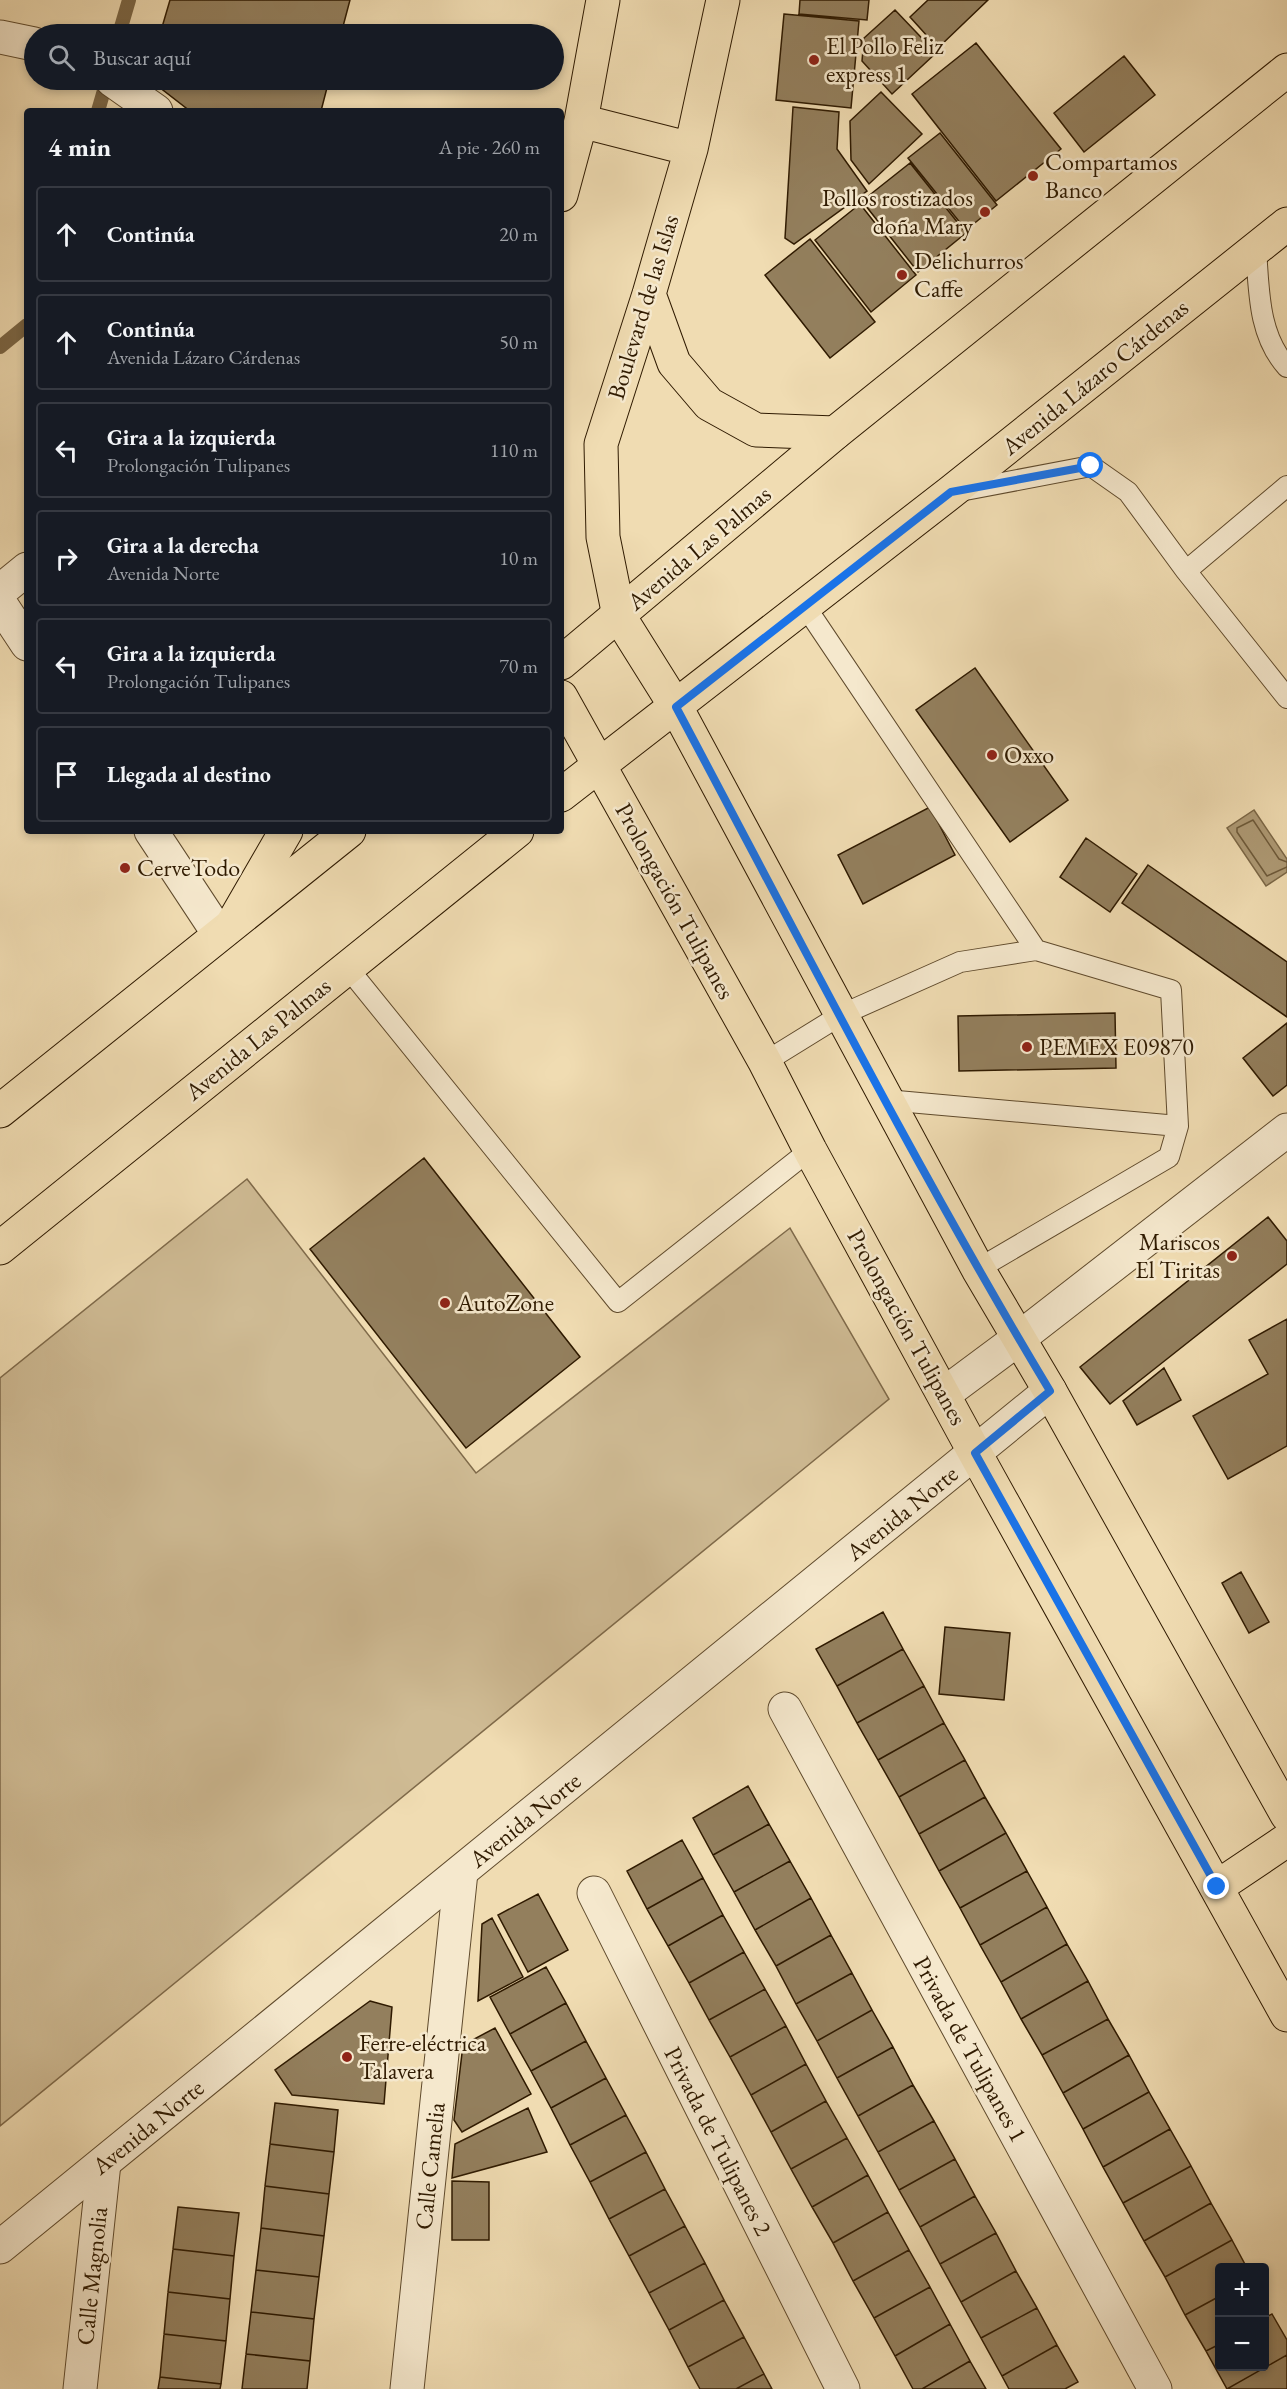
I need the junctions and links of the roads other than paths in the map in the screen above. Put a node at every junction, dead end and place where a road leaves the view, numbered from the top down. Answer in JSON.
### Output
{"nodes":[{"id":1,"x":603,"y":0,"type":"edge"},
{"id":2,"x":723,"y":0,"type":"edge"},
{"id":3,"x":0,"y":37,"type":"edge"},
{"id":4,"x":24,"y":43,"type":"edge"},
{"id":5,"x":1287,"y":70,"type":"edge"},
{"id":6,"x":126,"y":90,"type":"edge"},
{"id":7,"x":149,"y":106,"type":"edge"},
{"id":8,"x":581,"y":122,"type":"junction"},
{"id":9,"x":691,"y":149,"type":"junction"},
{"id":10,"x":564,"y":184,"type":"edge"},
{"id":11,"x":1287,"y":224,"type":"edge"},
{"id":12,"x":1256,"y":249,"type":"junction"},
{"id":13,"x":649,"y":294,"type":"junction"},
{"id":14,"x":1283,"y":363,"type":"edge"},
{"id":15,"x":835,"y":433,"type":"junction"},
{"id":16,"x":1287,"y":486,"type":"edge"},
{"id":17,"x":951,"y":492,"type":"junction"},
{"id":18,"x":24,"y":571,"type":"edge"},
{"id":19,"x":1186,"y":571,"type":"junction"},
{"id":20,"x":0,"y":591,"type":"edge"},
{"id":21,"x":0,"y":603,"type":"edge"},
{"id":22,"x":806,"y":606,"type":"junction"},
{"id":23,"x":619,"y":616,"type":"junction"},
{"id":24,"x":24,"y":639,"type":"edge"},
{"id":25,"x":564,"y":661,"type":"edge"},
{"id":26,"x":1287,"y":698,"type":"edge"},
{"id":27,"x":564,"y":702,"type":"edge"},
{"id":28,"x":676,"y":707,"type":"junction"},
{"id":29,"x":599,"y":765,"type":"junction"},
{"id":30,"x":564,"y":793,"type":"edge"},
{"id":31,"x":153,"y":834,"type":"edge"},
{"id":32,"x":284,"y":834,"type":"edge"},
{"id":33,"x":345,"y":834,"type":"edge"},
{"id":34,"x":513,"y":834,"type":"edge"},
{"id":35,"x":227,"y":927,"type":"junction"},
{"id":36,"x":1036,"y":950,"type":"junction"},
{"id":37,"x":347,"y":967,"type":"junction"},
{"id":38,"x":841,"y":1015,"type":"junction"},
{"id":39,"x":765,"y":1062,"type":"junction"},
{"id":40,"x":886,"y":1100,"type":"junction"},
{"id":41,"x":0,"y":1111,"type":"edge"},
{"id":42,"x":1178,"y":1126,"type":"junction"},
{"id":43,"x":1287,"y":1130,"type":"edge"},
{"id":44,"x":810,"y":1150,"type":"junction"},
{"id":45,"x":0,"y":1248,"type":"edge"},
{"id":46,"x":978,"y":1269,"type":"junction"},
{"id":47,"x":1018,"y":1339,"type":"junction"},
{"id":48,"x":1050,"y":1391,"type":"junction"},
{"id":49,"x":944,"y":1394,"type":"junction"},
{"id":50,"x":975,"y":1453,"type":"junction"},
{"id":51,"x":785,"y":1709,"type":"dead end"},
{"id":52,"x":1287,"y":1815,"type":"edge"},
{"id":53,"x":1287,"y":1840,"type":"edge"},
{"id":54,"x":461,"y":1872,"type":"junction"},
{"id":55,"x":1217,"y":1887,"type":"junction"},
{"id":56,"x":594,"y":1893,"type":"dead end"},
{"id":57,"x":1287,"y":2014,"type":"edge"},
{"id":58,"x":104,"y":2163,"type":"junction"},
{"id":59,"x":0,"y":2247,"type":"edge"},
{"id":60,"x":80,"y":2389,"type":"edge"},
{"id":61,"x":407,"y":2389,"type":"edge"},
{"id":62,"x":843,"y":2389,"type":"edge"},
{"id":63,"x":1155,"y":2389,"type":"edge"}],
"edges":[{"from":1,"to":8,"type":"main road"},
{"from":2,"to":9,"type":"main road","name":"Boulevard de las Islas"},
{"from":3,"to":4,"type":"street"},
{"from":5,"to":15,"type":"main road"},
{"from":6,"to":7,"type":"street"},
{"from":8,"to":9,"type":"main road"},
{"from":8,"to":10,"type":"main road"},
{"from":9,"to":13,"type":"main road","name":"Boulevard de las Islas"},
{"from":11,"to":12,"type":"main road","name":"Avenida Lázaro Cárdenas"},
{"from":12,"to":14,"type":"lane"},
{"from":12,"to":17,"type":"main road","name":"Avenida Lázaro Cárdenas"},
{"from":13,"to":15,"type":"main road"},
{"from":13,"to":23,"type":"main road","name":"Boulevard de las Islas"},
{"from":15,"to":23,"type":"main road","name":"Avenida Las Palmas"},
{"from":16,"to":19,"type":"lane"},
{"from":17,"to":19,"type":"lane"},
{"from":17,"to":22,"type":"main road","name":"Avenida Lázaro Cárdenas"},
{"from":18,"to":20,"type":"street"},
{"from":19,"to":26,"type":"lane"},
{"from":21,"to":24,"type":"street"},
{"from":22,"to":28,"type":"main road","name":"Avenida Lázaro Cárdenas"},
{"from":22,"to":36,"type":"lane"},
{"from":23,"to":25,"type":"main road","name":"Avenida Las Palmas"},
{"from":23,"to":28,"type":"main road"},
{"from":27,"to":29,"type":"main road"},
{"from":28,"to":29,"type":"main road"},
{"from":28,"to":38,"type":"main road"},
{"from":29,"to":30,"type":"main road"},
{"from":29,"to":39,"type":"main road","name":"Prolongación Tulipanes"},
{"from":31,"to":35,"type":"street"},
{"from":32,"to":35,"type":"main road"},
{"from":33,"to":35,"type":"main road"},
{"from":34,"to":37,"type":"main road","name":"Avenida Las Palmas"},
{"from":35,"to":41,"type":"main road"},
{"from":36,"to":38,"type":"lane"},
{"from":36,"to":42,"type":"lane"},
{"from":37,"to":44,"type":"lane"},
{"from":37,"to":45,"type":"main road","name":"Avenida Las Palmas"},
{"from":38,"to":39,"type":"lane"},
{"from":38,"to":40,"type":"main road"},
{"from":39,"to":44,"type":"main road","name":"Prolongación Tulipanes"},
{"from":40,"to":42,"type":"lane"},
{"from":40,"to":46,"type":"main road"},
{"from":42,"to":46,"type":"lane"},
{"from":43,"to":47,"type":"street"},
{"from":44,"to":49,"type":"main road","name":"Prolongación Tulipanes"},
{"from":46,"to":47,"type":"main road"},
{"from":47,"to":48,"type":"main road"},
{"from":47,"to":49,"type":"street"},
{"from":48,"to":50,"type":"street","name":"Avenida Norte"},
{"from":48,"to":52,"type":"main road"},
{"from":49,"to":50,"type":"main road","name":"Prolongación Tulipanes"},
{"from":50,"to":54,"type":"street","name":"Avenida Norte"},
{"from":50,"to":55,"type":"main road","name":"Prolongación Tulipanes"},
{"from":51,"to":63,"type":"street","name":"Privada de Tulipanes 1"},
{"from":53,"to":55,"type":"main road"},
{"from":54,"to":58,"type":"street","name":"Avenida Norte"},
{"from":54,"to":61,"type":"street","name":"Calle Camelia"},
{"from":55,"to":57,"type":"main road","name":"Prolongación Tulipanes"},
{"from":56,"to":62,"type":"street","name":"Privada de Tulipanes 2"},
{"from":58,"to":59,"type":"street","name":"Avenida Norte"},
{"from":58,"to":60,"type":"street","name":"Calle Magnolia"}]}
